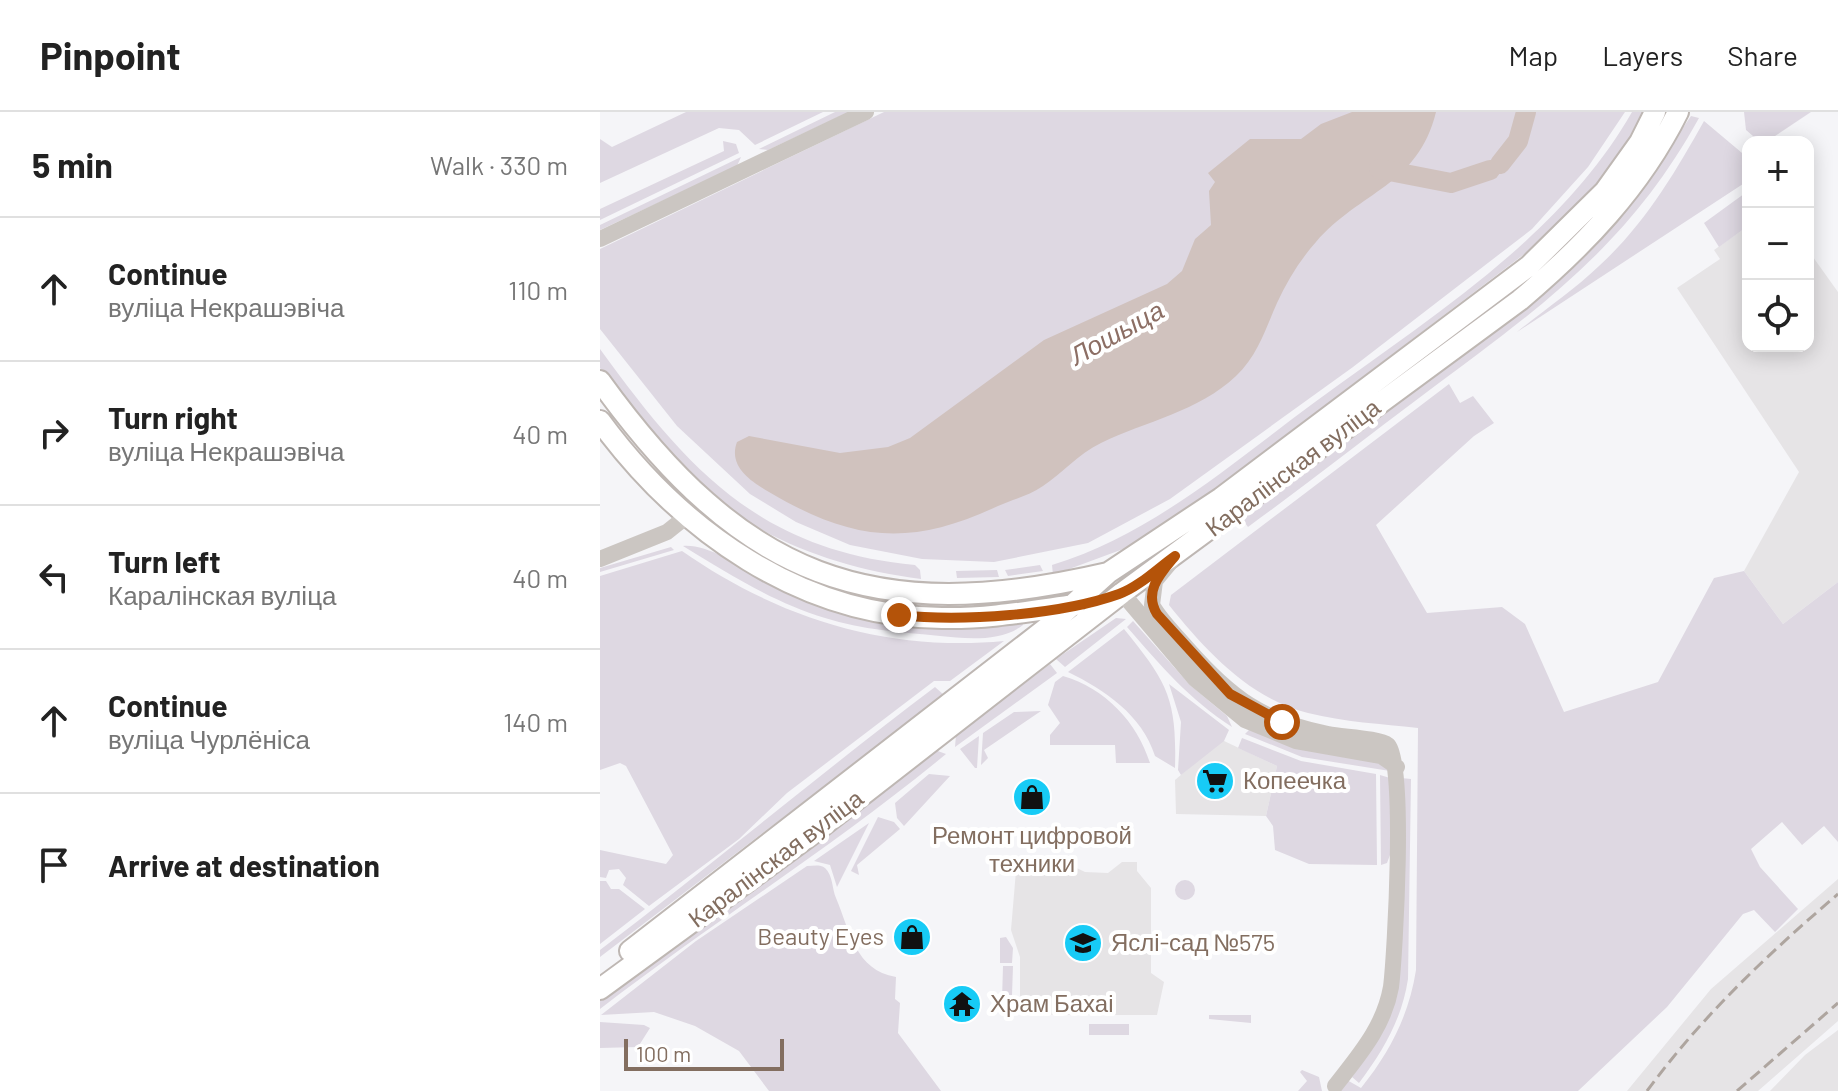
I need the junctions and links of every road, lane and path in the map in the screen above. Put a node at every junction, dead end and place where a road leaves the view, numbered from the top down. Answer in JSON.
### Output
{"nodes":[{"id":1,"x":866,"y":112,"type":"edge"},
{"id":2,"x":1655,"y":112,"type":"edge"},
{"id":3,"x":1678,"y":112,"type":"edge"},
{"id":4,"x":600,"y":239,"type":"edge"},
{"id":5,"x":1411,"y":368,"type":"junction"},
{"id":6,"x":600,"y":381,"type":"edge"},
{"id":7,"x":600,"y":421,"type":"edge"},
{"id":8,"x":701,"y":499,"type":"junction"},
{"id":9,"x":687,"y":516,"type":"junction"},
{"id":10,"x":1175,"y":556,"type":"junction"},
{"id":11,"x":600,"y":559,"type":"edge"},
{"id":12,"x":1108,"y":573,"type":"junction"},
{"id":13,"x":1122,"y":593,"type":"junction"},
{"id":14,"x":1074,"y":605,"type":"junction"},
{"id":15,"x":1044,"y":618,"type":"junction"},
{"id":16,"x":1397,"y":767,"type":"junction"},
{"id":17,"x":761,"y":860,"type":"junction"},
{"id":18,"x":600,"y":973,"type":"edge"},
{"id":19,"x":600,"y":989,"type":"edge"},
{"id":20,"x":1335,"y":1086,"type":"dead end"}],
"edges":[{"from":1,"to":4,"type":"street"},
{"from":2,"to":5,"type":"main road","name":"Каралінская вуліца"},
{"from":3,"to":5,"type":"main road","name":"Каралінская вуліца"},
{"from":5,"to":10,"type":"main road","name":"Каралінская вуліца"},
{"from":5,"to":12,"type":"main road","name":"Каралінская вуліца"},
{"from":6,"to":8,"type":"main road"},
{"from":7,"to":9,"type":"main road"},
{"from":8,"to":9,"type":"main road"},
{"from":8,"to":12,"type":"main road"},
{"from":9,"to":11,"type":"street"},
{"from":9,"to":15,"type":"main road"},
{"from":10,"to":13,"type":"main road","name":"Каралінская вуліца"},
{"from":10,"to":16,"type":"street"},
{"from":12,"to":13,"type":"main road"},
{"from":12,"to":14,"type":"main road","name":"Каралінская вуліца"},
{"from":13,"to":14,"type":"main road"},
{"from":13,"to":16,"type":"street"},
{"from":13,"to":17,"type":"main road","name":"Каралінская вуліца"},
{"from":14,"to":15,"type":"main road","name":"Каралінская вуліца"},
{"from":15,"to":17,"type":"main road","name":"Каралінская вуліца"},
{"from":16,"to":20,"type":"street"},
{"from":17,"to":18,"type":"main road","name":"Каралінская вуліца"},
{"from":17,"to":19,"type":"main road","name":"Каралінская вуліца"}]}
